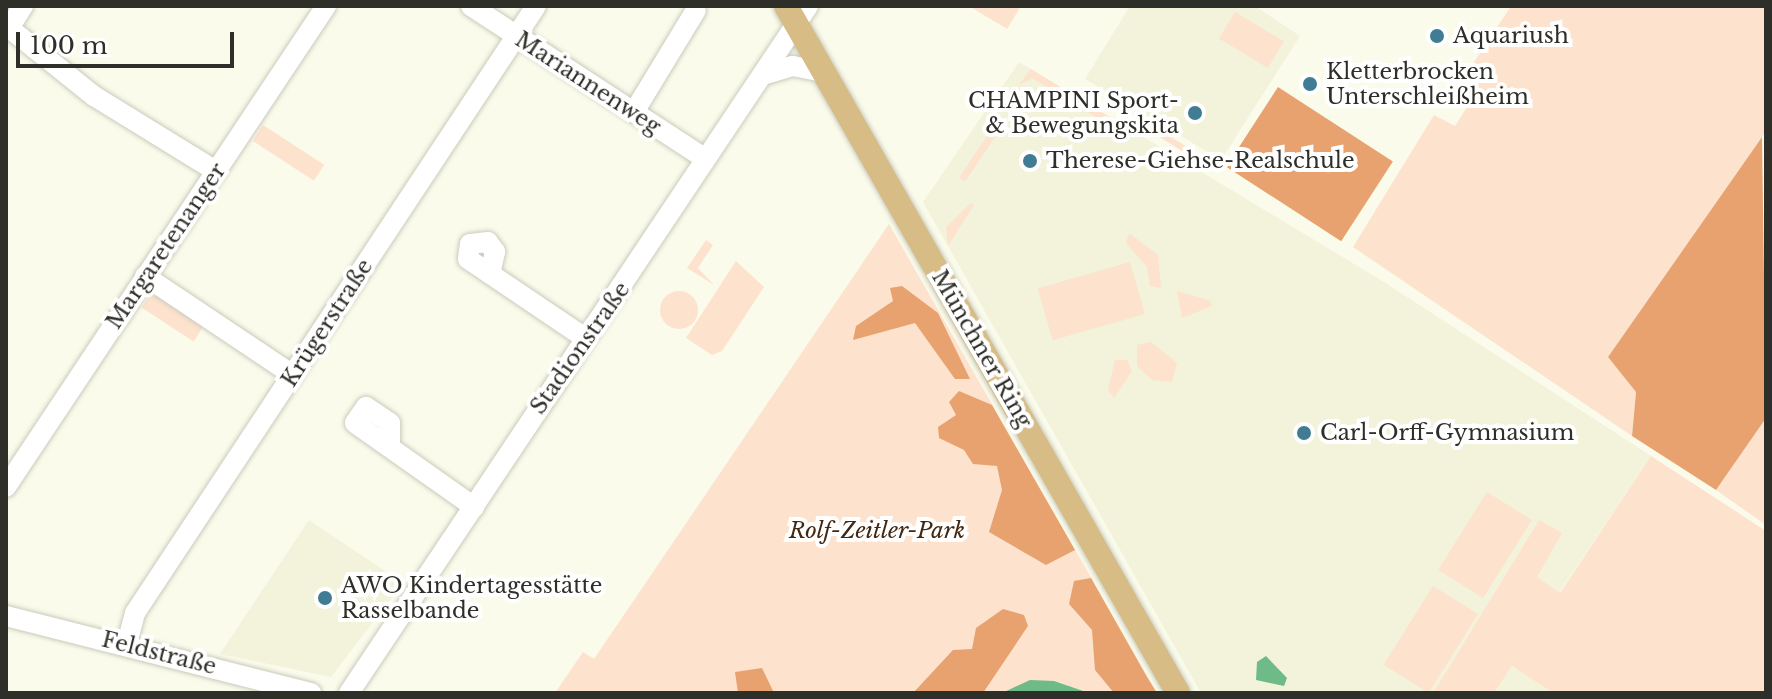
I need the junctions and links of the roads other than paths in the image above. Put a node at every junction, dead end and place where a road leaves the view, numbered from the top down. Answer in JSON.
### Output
{"nodes":[{"id":1,"x":23,"y":6,"type":"edge"},
{"id":2,"x":326,"y":6,"type":"edge"},
{"id":3,"x":471,"y":6,"type":"edge"},
{"id":4,"x":536,"y":6,"type":"edge"},
{"id":5,"x":696,"y":10,"type":"dead end"},
{"id":6,"x":797,"y":12,"type":"edge"},
{"id":7,"x":516,"y":37,"type":"junction"},
{"id":8,"x":824,"y":72,"type":"junction"},
{"id":9,"x":763,"y":75,"type":"junction"},
{"id":10,"x":634,"y":112,"type":"junction"},
{"id":11,"x":706,"y":159,"type":"junction"},
{"id":12,"x":216,"y":171,"type":"junction"},
{"id":13,"x":490,"y":274,"type":"dead end"},
{"id":14,"x":145,"y":276,"type":"junction"},
{"id":15,"x":585,"y":338,"type":"junction"},
{"id":16,"x":293,"y":375,"type":"junction"},
{"id":17,"x":390,"y":447,"type":"dead end"},
{"id":18,"x":6,"y":487,"type":"edge"},
{"id":19,"x":474,"y":507,"type":"junction"},
{"id":20,"x":6,"y":616,"type":"edge"},
{"id":21,"x":397,"y":619,"type":"junction"},
{"id":22,"x":127,"y":643,"type":"junction"},
{"id":23,"x":311,"y":693,"type":"edge"},
{"id":24,"x":341,"y":693,"type":"edge"},
{"id":25,"x":349,"y":693,"type":"edge"},
{"id":26,"x":1178,"y":693,"type":"edge"}],
"edges":[{"from":1,"to":12,"type":"street"},
{"from":2,"to":12,"type":"street","name":"Margaretenanger"},
{"from":3,"to":7,"type":"street","name":"Mariannenweg"},
{"from":4,"to":7,"type":"street","name":"Krügerstraße"},
{"from":5,"to":10,"type":"street"},
{"from":6,"to":8,"type":"main road","name":"Münchner Ring"},
{"from":6,"to":9,"type":"street","name":"Stadionstraße"},
{"from":7,"to":10,"type":"street","name":"Mariannenweg"},
{"from":7,"to":16,"type":"street","name":"Krügerstraße"},
{"from":8,"to":9,"type":"street"},
{"from":8,"to":26,"type":"main road","name":"Münchner Ring"},
{"from":9,"to":11,"type":"street","name":"Stadionstraße"},
{"from":10,"to":11,"type":"street","name":"Mariannenweg"},
{"from":11,"to":15,"type":"street","name":"Stadionstraße"},
{"from":12,"to":14,"type":"street","name":"Margaretenanger"},
{"from":13,"to":15,"type":"street"},
{"from":14,"to":16,"type":"street"},
{"from":14,"to":18,"type":"street","name":"Margaretenanger"},
{"from":15,"to":19,"type":"street","name":"Stadionstraße"},
{"from":16,"to":22,"type":"street","name":"Krügerstraße"},
{"from":17,"to":19,"type":"street"},
{"from":19,"to":21,"type":"street","name":"Stadionstraße"},
{"from":20,"to":22,"type":"street","name":"Feldstraße"},
{"from":21,"to":24,"type":"street","name":"Stadionstraße"},
{"from":21,"to":25,"type":"street","name":"Stadionstraße"},
{"from":22,"to":23,"type":"street","name":"Feldstraße"}]}
